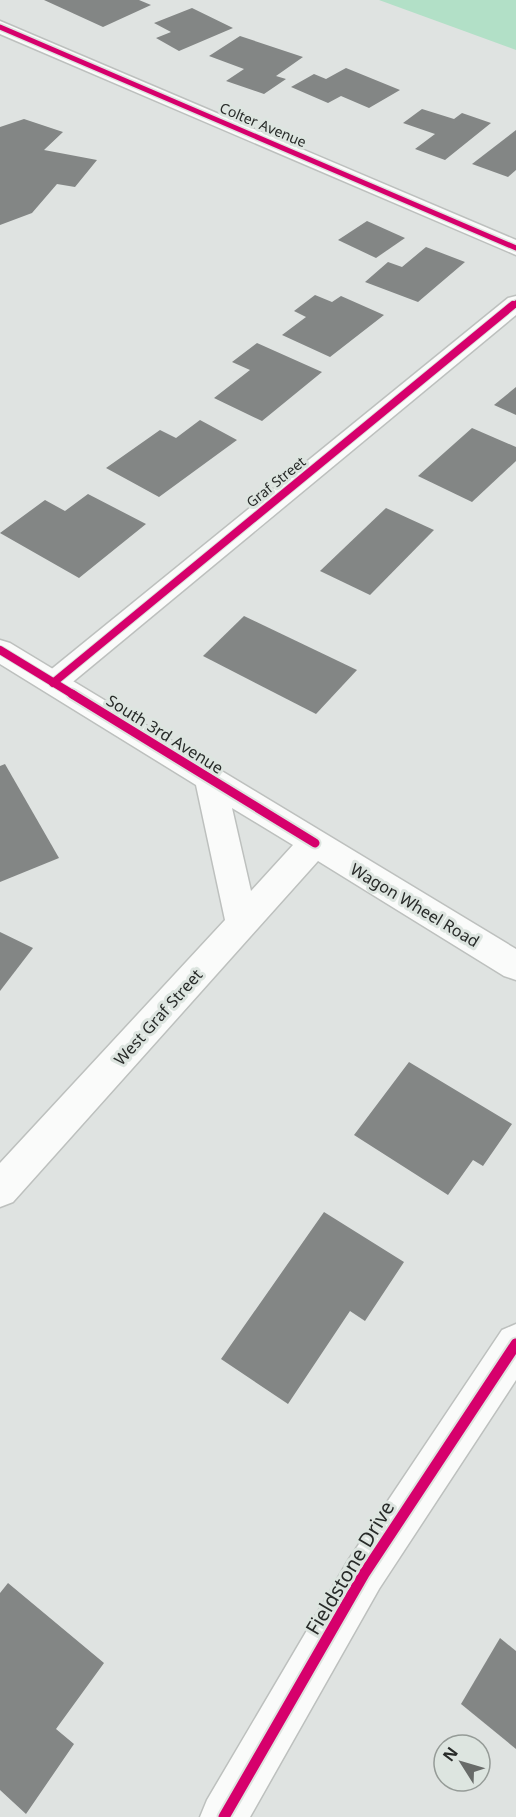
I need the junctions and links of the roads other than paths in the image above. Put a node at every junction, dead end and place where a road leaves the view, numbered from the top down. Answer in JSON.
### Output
{"nodes":[{"id":1,"x":0,"y":27,"type":"edge"},
{"id":2,"x":516,"y":248,"type":"edge"},
{"id":3,"x":516,"y":303,"type":"edge"},
{"id":4,"x":0,"y":650,"type":"edge"},
{"id":5,"x":53,"y":683,"type":"junction"},
{"id":6,"x":211,"y":781,"type":"junction"},
{"id":7,"x":315,"y":843,"type":"junction"},
{"id":8,"x":242,"y":924,"type":"junction"},
{"id":9,"x":516,"y":966,"type":"edge"},
{"id":10,"x":0,"y":1190,"type":"edge"},
{"id":11,"x":516,"y":1344,"type":"edge"},
{"id":12,"x":224,"y":1817,"type":"edge"}],
"edges":[{"from":1,"to":2,"type":"street","name":"Colter Avenue"},
{"from":3,"to":5,"type":"street","name":"Graf Street"},
{"from":4,"to":5,"type":"street","name":"South 3rd Avenue"},
{"from":5,"to":6,"type":"street","name":"South 3rd Avenue"},
{"from":6,"to":7,"type":"street","name":"South 3rd Avenue"},
{"from":6,"to":8,"type":"street"},
{"from":7,"to":8,"type":"street","name":"West Graf Street"},
{"from":7,"to":9,"type":"street","name":"Wagon Wheel Road"},
{"from":8,"to":10,"type":"street","name":"West Graf Street"},
{"from":11,"to":12,"type":"street","name":"Fieldstone Drive"}]}
